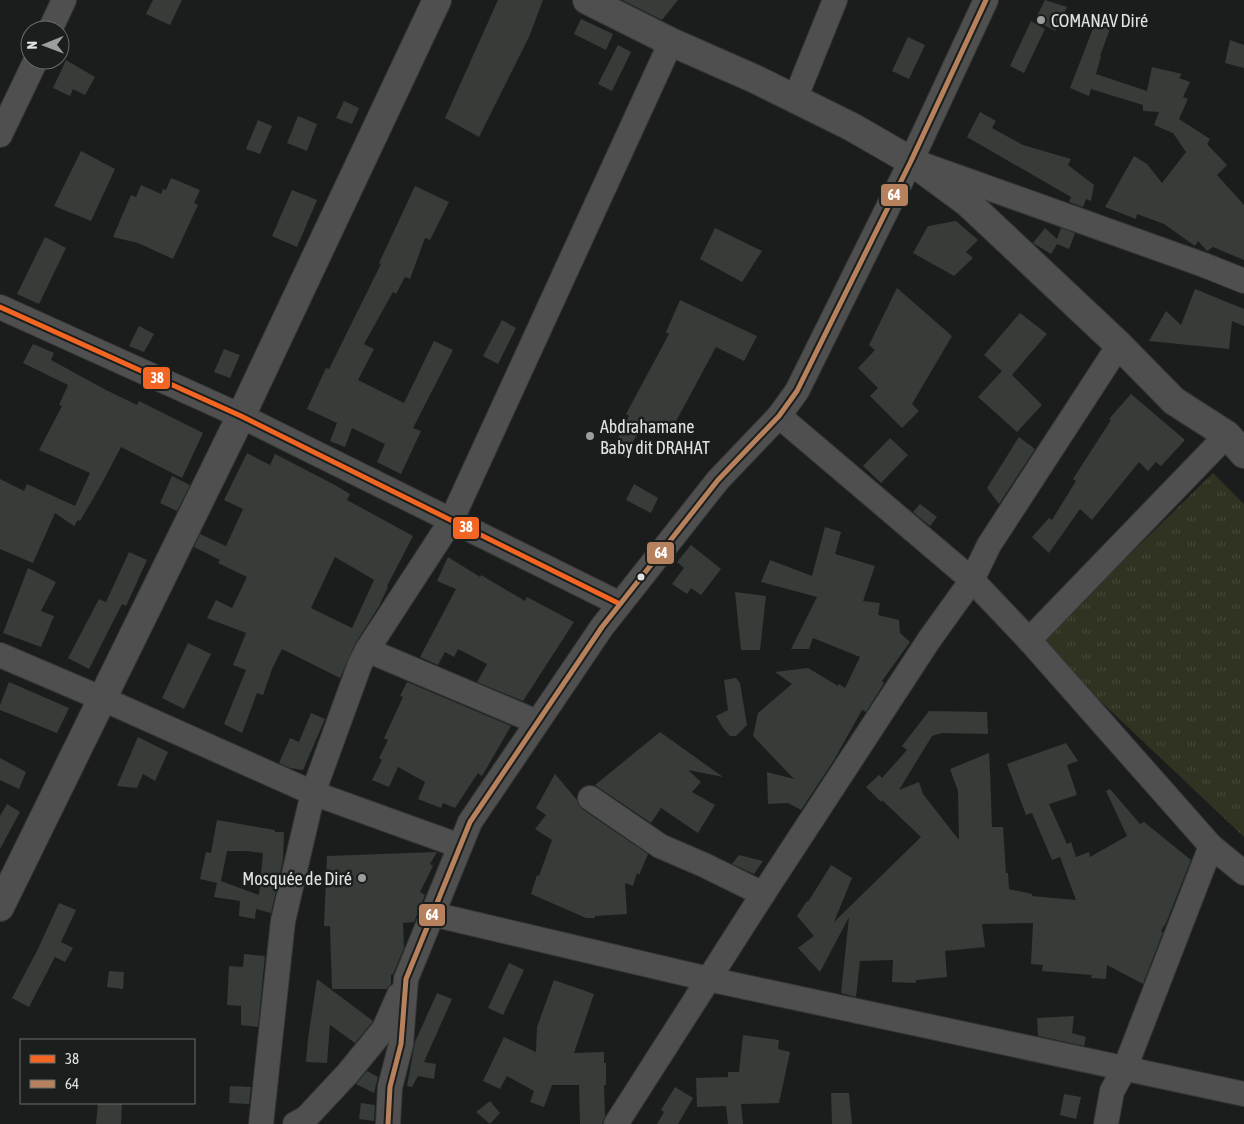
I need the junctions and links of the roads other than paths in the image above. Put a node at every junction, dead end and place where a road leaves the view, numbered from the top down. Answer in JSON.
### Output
{"nodes":[{"id":1,"x":64,"y":0,"type":"edge"},
{"id":2,"x":437,"y":0,"type":"edge"},
{"id":3,"x":587,"y":0,"type":"edge"},
{"id":4,"x":835,"y":0,"type":"edge"},
{"id":5,"x":986,"y":0,"type":"edge"},
{"id":6,"x":55,"y":20,"type":"edge"},
{"id":7,"x":671,"y":42,"type":"junction"},
{"id":8,"x":31,"y":70,"type":"edge"},
{"id":9,"x":795,"y":99,"type":"junction"},
{"id":10,"x":0,"y":135,"type":"edge"},
{"id":11,"x":911,"y":161,"type":"junction"},
{"id":12,"x":1244,"y":281,"type":"edge"},
{"id":13,"x":0,"y":307,"type":"edge"},
{"id":14,"x":1119,"y":345,"type":"junction"},
{"id":15,"x":241,"y":416,"type":"junction"},
{"id":16,"x":779,"y":416,"type":"junction"},
{"id":17,"x":1236,"y":444,"type":"edge"},
{"id":18,"x":451,"y":521,"type":"junction"},
{"id":19,"x":972,"y":580,"type":"junction"},
{"id":20,"x":620,"y":604,"type":"junction"},
{"id":21,"x":1029,"y":640,"type":"junction"},
{"id":22,"x":368,"y":650,"type":"junction"},
{"id":23,"x":0,"y":655,"type":"edge"},
{"id":24,"x":103,"y":699,"type":"junction"},
{"id":25,"x":537,"y":722,"type":"junction"},
{"id":26,"x":312,"y":793,"type":"junction"},
{"id":27,"x":590,"y":798,"type":"dead end"},
{"id":28,"x":460,"y":846,"type":"junction"},
{"id":29,"x":1212,"y":846,"type":"junction"},
{"id":30,"x":1244,"y":873,"type":"edge"},
{"id":31,"x":763,"y":894,"type":"junction"},
{"id":32,"x":0,"y":907,"type":"edge"},
{"id":33,"x":432,"y":914,"type":"junction"},
{"id":34,"x":406,"y":979,"type":"junction"},
{"id":35,"x":708,"y":979,"type":"junction"},
{"id":36,"x":1125,"y":1068,"type":"junction"},
{"id":37,"x":1244,"y":1094,"type":"edge"},
{"id":38,"x":261,"y":1124,"type":"edge"},
{"id":39,"x":294,"y":1124,"type":"edge"},
{"id":40,"x":388,"y":1124,"type":"edge"},
{"id":41,"x":616,"y":1124,"type":"edge"},
{"id":42,"x":1106,"y":1124,"type":"edge"}],
"edges":[{"from":1,"to":6,"type":"street"},
{"from":2,"to":15,"type":"main road"},
{"from":3,"to":7,"type":"main road"},
{"from":4,"to":9,"type":"street"},
{"from":5,"to":11,"type":"street"},
{"from":7,"to":9,"type":"main road"},
{"from":7,"to":18,"type":"street"},
{"from":8,"to":10,"type":"street"},
{"from":9,"to":11,"type":"main road"},
{"from":11,"to":12,"type":"street"},
{"from":11,"to":14,"type":"main road"},
{"from":11,"to":16,"type":"street"},
{"from":13,"to":15,"type":"street"},
{"from":14,"to":17,"type":"main road"},
{"from":14,"to":19,"type":"street"},
{"from":15,"to":18,"type":"street"},
{"from":15,"to":24,"type":"main road"},
{"from":16,"to":19,"type":"street"},
{"from":16,"to":20,"type":"street"},
{"from":17,"to":21,"type":"street"},
{"from":18,"to":20,"type":"street"},
{"from":18,"to":22,"type":"street"},
{"from":19,"to":21,"type":"street"},
{"from":19,"to":31,"type":"street"},
{"from":20,"to":25,"type":"street"},
{"from":21,"to":29,"type":"street"},
{"from":22,"to":25,"type":"street"},
{"from":22,"to":26,"type":"street"},
{"from":23,"to":24,"type":"street"},
{"from":24,"to":26,"type":"street"},
{"from":24,"to":32,"type":"main road"},
{"from":25,"to":28,"type":"street"},
{"from":26,"to":28,"type":"street"},
{"from":26,"to":38,"type":"street"},
{"from":27,"to":31,"type":"street"},
{"from":28,"to":33,"type":"street"},
{"from":29,"to":30,"type":"street"},
{"from":29,"to":36,"type":"street"},
{"from":31,"to":35,"type":"street"},
{"from":33,"to":34,"type":"street"},
{"from":33,"to":35,"type":"street"},
{"from":34,"to":39,"type":"street"},
{"from":34,"to":40,"type":"street"},
{"from":35,"to":36,"type":"street"},
{"from":35,"to":41,"type":"street"},
{"from":36,"to":37,"type":"street"},
{"from":36,"to":42,"type":"street"}]}
